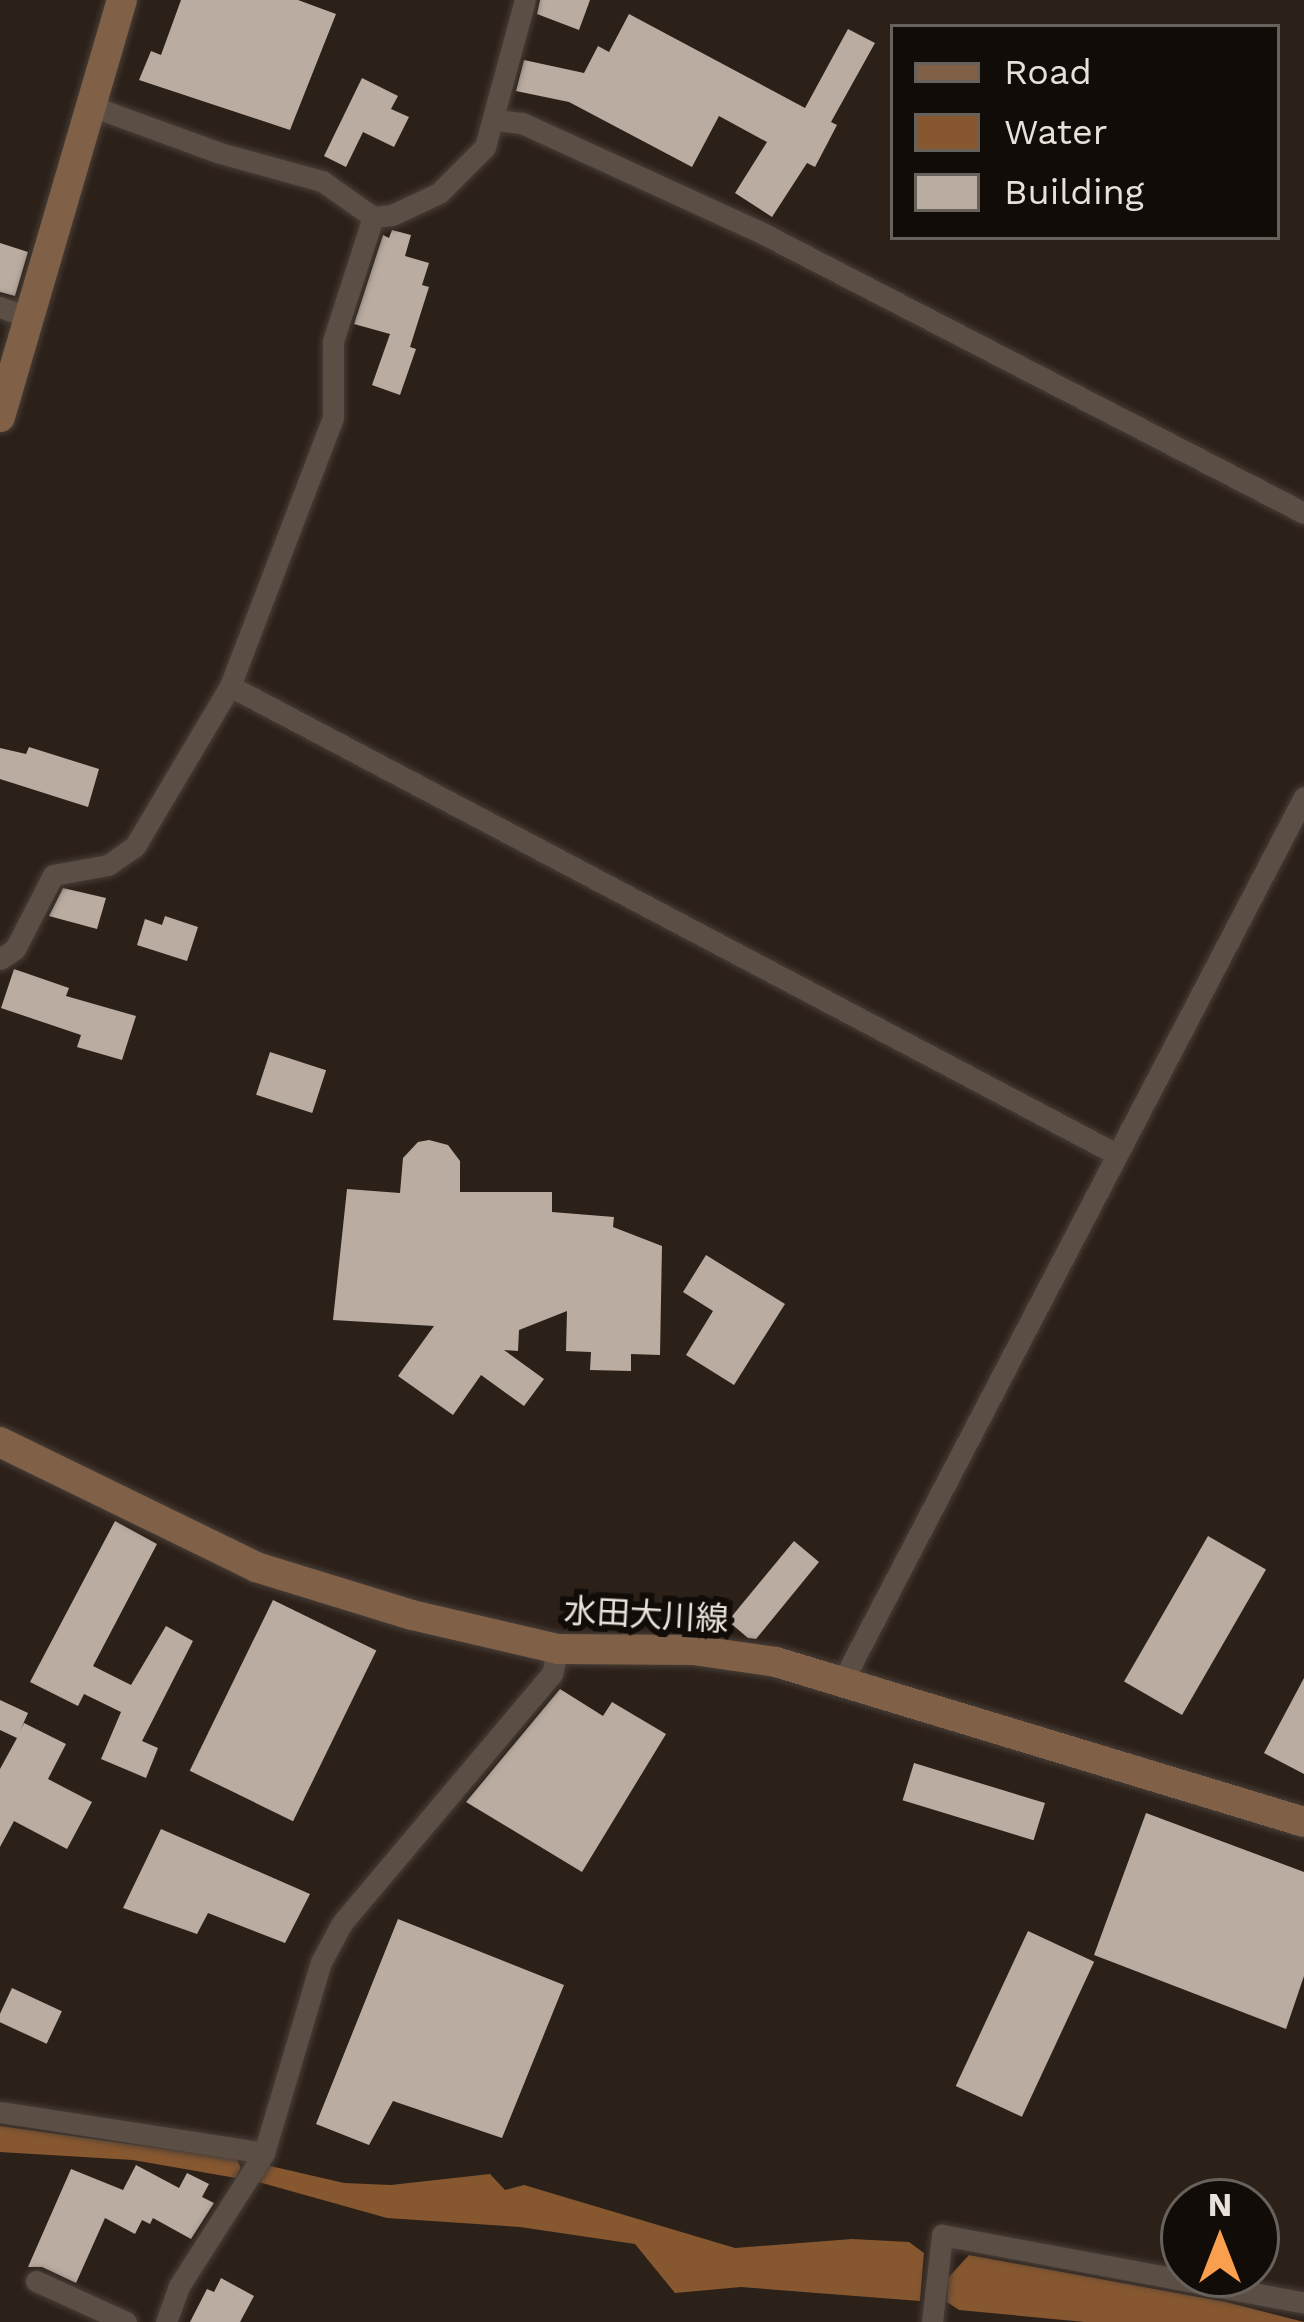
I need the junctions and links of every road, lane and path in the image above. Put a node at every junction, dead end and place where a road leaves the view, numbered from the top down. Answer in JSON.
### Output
{"nodes":[{"id":1,"x":122,"y":0,"type":"edge"},
{"id":2,"x":524,"y":0,"type":"edge"},
{"id":3,"x":92,"y":106,"type":"junction"},
{"id":4,"x":496,"y":121,"type":"junction"},
{"id":5,"x":373,"y":217,"type":"junction"},
{"id":6,"x":0,"y":307,"type":"edge"},
{"id":7,"x":31,"y":317,"type":"junction"},
{"id":8,"x":0,"y":417,"type":"edge"},
{"id":9,"x":1304,"y":513,"type":"edge"},
{"id":10,"x":230,"y":686,"type":"junction"},
{"id":11,"x":1304,"y":797,"type":"edge"},
{"id":12,"x":0,"y":959,"type":"edge"},
{"id":13,"x":1116,"y":1154,"type":"junction"},
{"id":14,"x":0,"y":1442,"type":"edge"},
{"id":15,"x":558,"y":1649,"type":"junction"},
{"id":16,"x":843,"y":1680,"type":"junction"},
{"id":17,"x":1304,"y":1822,"type":"edge"},
{"id":18,"x":0,"y":2112,"type":"edge"},
{"id":19,"x":264,"y":2153,"type":"junction"},
{"id":20,"x":36,"y":2282,"type":"dead end"},
{"id":21,"x":1304,"y":2302,"type":"edge"},
{"id":22,"x":126,"y":2322,"type":"edge"},
{"id":23,"x":166,"y":2322,"type":"edge"},
{"id":24,"x":932,"y":2322,"type":"edge"}],
"edges":[{"from":1,"to":3,"type":"main road"},
{"from":2,"to":4,"type":"street"},
{"from":3,"to":5,"type":"street"},
{"from":3,"to":7,"type":"main road"},
{"from":4,"to":5,"type":"street"},
{"from":4,"to":9,"type":"street"},
{"from":5,"to":10,"type":"street"},
{"from":6,"to":7,"type":"street"},
{"from":7,"to":8,"type":"main road"},
{"from":10,"to":12,"type":"street"},
{"from":10,"to":13,"type":"street"},
{"from":11,"to":13,"type":"street"},
{"from":13,"to":16,"type":"street"},
{"from":14,"to":15,"type":"main road","name":"水田大川線"},
{"from":15,"to":16,"type":"main road","name":"水田大川線"},
{"from":15,"to":19,"type":"street"},
{"from":16,"to":17,"type":"main road","name":"水田大川線"},
{"from":18,"to":19,"type":"street"},
{"from":19,"to":23,"type":"street"},
{"from":20,"to":22,"type":"street"},
{"from":21,"to":24,"type":"street"}]}
